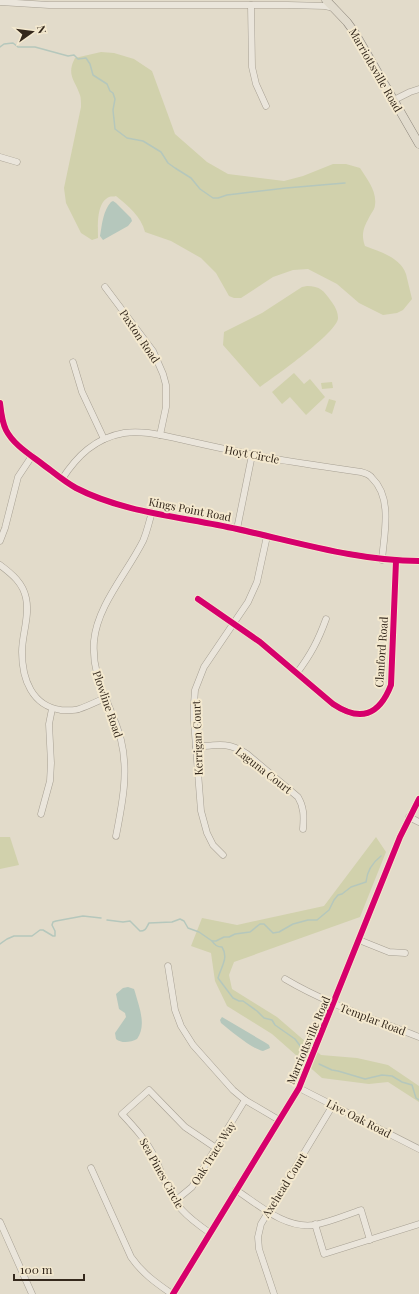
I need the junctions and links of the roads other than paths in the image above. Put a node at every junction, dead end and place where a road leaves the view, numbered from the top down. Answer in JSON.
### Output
{"nodes":[{"id":1,"x":326,"y":0,"type":"edge"},
{"id":2,"x":0,"y":2,"type":"edge"},
{"id":3,"x":250,"y":4,"type":"junction"},
{"id":4,"x":334,"y":8,"type":"junction"},
{"id":5,"x":419,"y":89,"type":"edge"},
{"id":6,"x":394,"y":100,"type":"junction"},
{"id":7,"x":266,"y":106,"type":"dead end"},
{"id":8,"x":419,"y":144,"type":"edge"},
{"id":9,"x":0,"y":157,"type":"edge"},
{"id":10,"x":17,"y":162,"type":"dead end"},
{"id":11,"x":105,"y":287,"type":"dead end"},
{"id":12,"x":74,"y":362,"type":"dead end"},
{"id":13,"x":0,"y":403,"type":"edge"},
{"id":14,"x":160,"y":435,"type":"junction"},
{"id":15,"x":104,"y":439,"type":"junction"},
{"id":16,"x":252,"y":455,"type":"junction"},
{"id":17,"x":32,"y":456,"type":"junction"},
{"id":18,"x":62,"y":479,"type":"junction"},
{"id":19,"x":152,"y":512,"type":"junction"},
{"id":20,"x":237,"y":529,"type":"junction"},
{"id":21,"x":267,"y":536,"type":"junction"},
{"id":22,"x":0,"y":541,"type":"edge"},
{"id":23,"x":382,"y":560,"type":"junction"},
{"id":24,"x":396,"y":561,"type":"junction"},
{"id":25,"x":419,"y":561,"type":"edge"},
{"id":26,"x":0,"y":565,"type":"edge"},
{"id":27,"x":198,"y":599,"type":"dead end"},
{"id":28,"x":326,"y":619,"type":"dead end"},
{"id":29,"x":233,"y":623,"type":"junction"},
{"id":30,"x":297,"y":673,"type":"junction"},
{"id":31,"x":104,"y":698,"type":"junction"},
{"id":32,"x":52,"y":709,"type":"junction"},
{"id":33,"x":196,"y":747,"type":"junction"},
{"id":34,"x":419,"y":799,"type":"edge"},
{"id":35,"x":41,"y":814,"type":"dead end"},
{"id":36,"x":409,"y":817,"type":"junction"},
{"id":37,"x":419,"y":822,"type":"edge"},
{"id":38,"x":303,"y":829,"type":"dead end"},
{"id":39,"x":116,"y":836,"type":"dead end"},
{"id":40,"x":223,"y":855,"type":"dead end"},
{"id":41,"x":359,"y":940,"type":"junction"},
{"id":42,"x":405,"y":953,"type":"dead end"},
{"id":43,"x":168,"y":966,"type":"dead end"},
{"id":44,"x":285,"y":979,"type":"dead end"},
{"id":45,"x":334,"y":1004,"type":"junction"},
{"id":46,"x":419,"y":1037,"type":"edge"},
{"id":47,"x":299,"y":1088,"type":"junction"},
{"id":48,"x":245,"y":1100,"type":"junction"},
{"id":49,"x":334,"y":1105,"type":"junction"},
{"id":50,"x":279,"y":1120,"type":"junction"},
{"id":51,"x":216,"y":1148,"type":"junction"},
{"id":52,"x":419,"y":1149,"type":"edge"},
{"id":53,"x":91,"y":1168,"type":"dead end"},
{"id":54,"x":236,"y":1190,"type":"junction"},
{"id":55,"x":175,"y":1201,"type":"junction"},
{"id":56,"x":269,"y":1211,"type":"junction"},
{"id":57,"x":0,"y":1222,"type":"edge"},
{"id":58,"x":315,"y":1224,"type":"junction"},
{"id":59,"x":419,"y":1224,"type":"edge"},
{"id":60,"x":210,"y":1233,"type":"junction"},
{"id":61,"x":370,"y":1240,"type":"junction"},
{"id":62,"x":32,"y":1294,"type":"edge"},
{"id":63,"x":172,"y":1294,"type":"edge"},
{"id":64,"x":274,"y":1294,"type":"edge"}],
"edges":[{"from":1,"to":4,"type":"main road","name":"Marriottsville Road"},
{"from":2,"to":3,"type":"street"},
{"from":3,"to":4,"type":"street"},
{"from":3,"to":7,"type":"street"},
{"from":4,"to":6,"type":"main road","name":"Marriottsville Road"},
{"from":5,"to":6,"type":"street"},
{"from":6,"to":8,"type":"main road","name":"Marriottsville Road"},
{"from":9,"to":10,"type":"street"},
{"from":11,"to":14,"type":"street","name":"Paxton Road"},
{"from":12,"to":15,"type":"street"},
{"from":13,"to":17,"type":"street","name":"Kings Point Road"},
{"from":14,"to":15,"type":"street","name":"Hoyt Circle"},
{"from":14,"to":16,"type":"street","name":"Hoyt Circle"},
{"from":15,"to":18,"type":"street","name":"Hoyt Circle"},
{"from":16,"to":20,"type":"street"},
{"from":16,"to":23,"type":"street","name":"Hoyt Circle"},
{"from":17,"to":18,"type":"street","name":"Kings Point Road"},
{"from":17,"to":22,"type":"street"},
{"from":18,"to":19,"type":"street","name":"Kings Point Road"},
{"from":19,"to":20,"type":"street","name":"Kings Point Road"},
{"from":19,"to":31,"type":"street","name":"Plowline Road"},
{"from":20,"to":21,"type":"street","name":"Kings Point Road"},
{"from":21,"to":23,"type":"street","name":"Kings Point Road"},
{"from":21,"to":29,"type":"street","name":"Kerrigan Court"},
{"from":23,"to":24,"type":"street","name":"Kings Point Road"},
{"from":24,"to":25,"type":"street","name":"Kings Point Road"},
{"from":24,"to":30,"type":"street","name":"Clanford Road"},
{"from":26,"to":32,"type":"street"},
{"from":27,"to":29,"type":"street","name":"Clanford Road"},
{"from":28,"to":30,"type":"street"},
{"from":29,"to":30,"type":"street","name":"Clanford Road"},
{"from":29,"to":33,"type":"street","name":"Kerrigan Court"},
{"from":31,"to":32,"type":"street"},
{"from":31,"to":39,"type":"street","name":"Plowline Road"},
{"from":32,"to":35,"type":"street"},
{"from":33,"to":38,"type":"street","name":"Laguna Court"},
{"from":33,"to":40,"type":"street","name":"Kerrigan Court"},
{"from":34,"to":36,"type":"street","name":"Marriottsville Road"},
{"from":36,"to":37,"type":"street"},
{"from":36,"to":41,"type":"street","name":"Marriottsville Road"},
{"from":41,"to":42,"type":"street"},
{"from":41,"to":45,"type":"street","name":"Marriottsville Road"},
{"from":43,"to":48,"type":"street"},
{"from":44,"to":45,"type":"street","name":"Templar Road"},
{"from":45,"to":46,"type":"street","name":"Templar Road"},
{"from":45,"to":47,"type":"street","name":"Marriottsville Road"},
{"from":47,"to":49,"type":"street","name":"Live Oak Road"},
{"from":47,"to":50,"type":"street","name":"Marriottsville Road"},
{"from":48,"to":50,"type":"street"},
{"from":48,"to":51,"type":"street","name":"Oak Trace Way"},
{"from":49,"to":52,"type":"street","name":"Live Oak Road"},
{"from":49,"to":56,"type":"street","name":"Axehead Court"},
{"from":50,"to":54,"type":"street","name":"Marriottsville Road"},
{"from":51,"to":55,"type":"street","name":"Oak Trace Way"},
{"from":51,"to":55,"type":"street","name":"Sea Pines Circle"},
{"from":53,"to":63,"type":"street"},
{"from":54,"to":56,"type":"street"},
{"from":54,"to":60,"type":"street","name":"Marriottsville Road"},
{"from":55,"to":60,"type":"street","name":"Sea Pines Circle"},
{"from":56,"to":58,"type":"street"},
{"from":56,"to":64,"type":"street","name":"Axehead Court"},
{"from":57,"to":62,"type":"street"},
{"from":58,"to":61,"type":"street"},
{"from":58,"to":61,"type":"street"},
{"from":59,"to":61,"type":"street"},
{"from":60,"to":63,"type":"street","name":"Marriottsville Road"}]}
